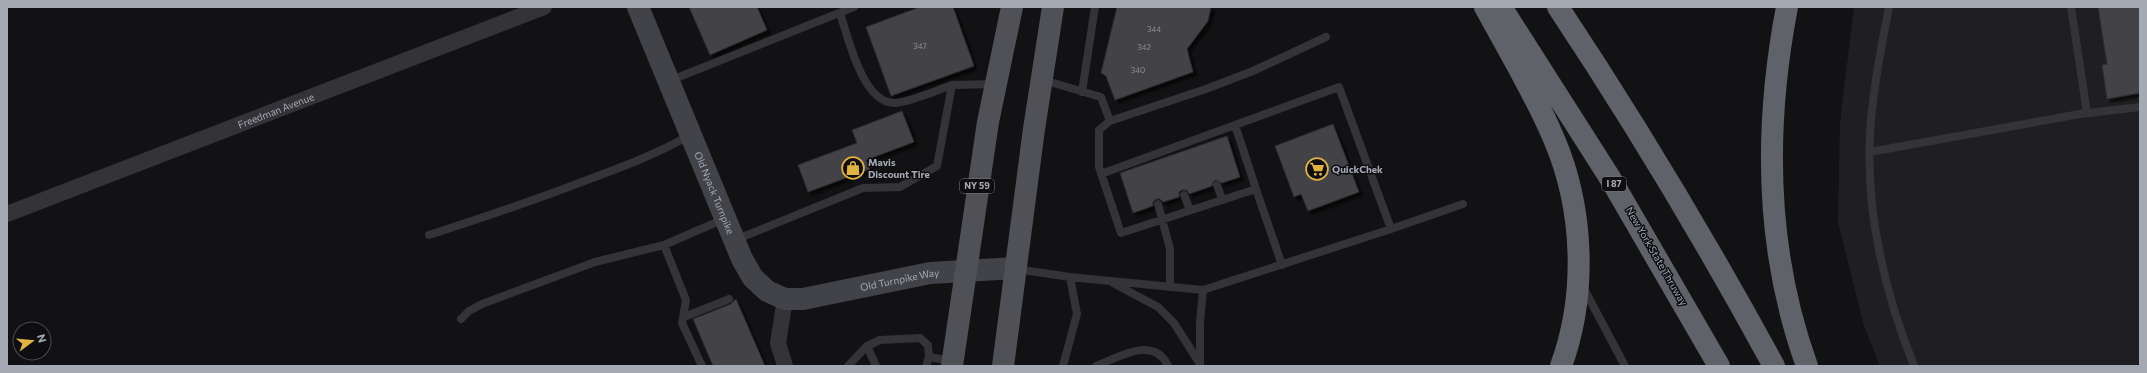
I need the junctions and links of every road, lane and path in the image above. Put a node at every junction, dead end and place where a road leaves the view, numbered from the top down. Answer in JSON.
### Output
{"nodes":[{"id":1,"x":544,"y":7,"type":"edge"},
{"id":2,"x":638,"y":7,"type":"edge"},
{"id":3,"x":854,"y":7,"type":"edge"},
{"id":4,"x":1012,"y":7,"type":"edge"},
{"id":5,"x":1053,"y":7,"type":"edge"},
{"id":6,"x":1095,"y":7,"type":"edge"},
{"id":7,"x":1485,"y":7,"type":"edge"},
{"id":8,"x":1501,"y":7,"type":"edge"},
{"id":9,"x":1558,"y":7,"type":"edge"},
{"id":10,"x":1787,"y":7,"type":"edge"},
{"id":11,"x":1889,"y":7,"type":"edge"},
{"id":12,"x":2071,"y":7,"type":"edge"},
{"id":13,"x":840,"y":12,"type":"junction"},
{"id":14,"x":1326,"y":37,"type":"dead end"},
{"id":15,"x":1041,"y":79,"type":"junction"},
{"id":16,"x":668,"y":81,"type":"junction"},
{"id":17,"x":995,"y":84,"type":"junction"},
{"id":18,"x":952,"y":85,"type":"junction"},
{"id":19,"x":1082,"y":92,"type":"junction"},
{"id":20,"x":2140,"y":107,"type":"edge"},
{"id":21,"x":2087,"y":113,"type":"junction"},
{"id":22,"x":1110,"y":121,"type":"junction"},
{"id":23,"x":1235,"y":125,"type":"junction"},
{"id":24,"x":690,"y":135,"type":"junction"},
{"id":25,"x":1870,"y":152,"type":"junction"},
{"id":26,"x":1101,"y":174,"type":"junction"},
{"id":27,"x":1217,"y":185,"type":"dead end"},
{"id":28,"x":1256,"y":189,"type":"junction"},
{"id":29,"x":1184,"y":195,"type":"dead end"},
{"id":30,"x":1222,"y":200,"type":"junction"},
{"id":31,"x":1158,"y":204,"type":"dead end"},
{"id":32,"x":1463,"y":204,"type":"dead end"},
{"id":33,"x":1190,"y":210,"type":"junction"},
{"id":34,"x":7,"y":214,"type":"edge"},
{"id":35,"x":724,"y":219,"type":"junction"},
{"id":36,"x":1162,"y":219,"type":"junction"},
{"id":37,"x":1391,"y":229,"type":"junction"},
{"id":38,"x":429,"y":235,"type":"dead end"},
{"id":39,"x":732,"y":241,"type":"junction"},
{"id":40,"x":664,"y":245,"type":"junction"},
{"id":41,"x":1282,"y":265,"type":"junction"},
{"id":42,"x":1016,"y":268,"type":"junction"},
{"id":43,"x":966,"y":270,"type":"junction"},
{"id":44,"x":1070,"y":277,"type":"junction"},
{"id":45,"x":1578,"y":280,"type":"junction"},
{"id":46,"x":1109,"y":281,"type":"junction"},
{"id":47,"x":1170,"y":287,"type":"junction"},
{"id":48,"x":1203,"y":290,"type":"junction"},
{"id":49,"x":785,"y":298,"type":"junction"},
{"id":50,"x":729,"y":299,"type":"dead end"},
{"id":51,"x":684,"y":317,"type":"junction"},
{"id":52,"x":461,"y":319,"type":"dead end"},
{"id":53,"x":867,"y":346,"type":"junction"},
{"id":54,"x":929,"y":358,"type":"junction"},
{"id":55,"x":952,"y":364,"type":"edge"},
{"id":56,"x":1201,"y":365,"type":"edge"},
{"id":57,"x":702,"y":366,"type":"edge"},
{"id":58,"x":785,"y":366,"type":"edge"},
{"id":59,"x":848,"y":366,"type":"edge"},
{"id":60,"x":876,"y":366,"type":"edge"},
{"id":61,"x":926,"y":366,"type":"edge"},
{"id":62,"x":1003,"y":366,"type":"edge"},
{"id":63,"x":1063,"y":366,"type":"edge"},
{"id":64,"x":1096,"y":366,"type":"edge"},
{"id":65,"x":1168,"y":366,"type":"edge"},
{"id":66,"x":1561,"y":366,"type":"edge"},
{"id":67,"x":1625,"y":366,"type":"edge"},
{"id":68,"x":1719,"y":366,"type":"edge"},
{"id":69,"x":1774,"y":366,"type":"edge"},
{"id":70,"x":1806,"y":366,"type":"edge"},
{"id":71,"x":1914,"y":366,"type":"edge"}],
"edges":[{"from":1,"to":34,"type":"street","name":"Freedman Avenue"},
{"from":2,"to":16,"type":"street","name":"Old Nyack Turnpike"},
{"from":3,"to":13,"type":"lane"},
{"from":4,"to":17,"type":"main road","number":"NY 59"},
{"from":5,"to":15,"type":"main road"},
{"from":6,"to":19,"type":"lane"},
{"from":7,"to":45,"type":"highway"},
{"from":8,"to":68,"type":"highway","name":"New York State Thruway","number":"I 87"},
{"from":9,"to":69,"type":"highway"},
{"from":10,"to":70,"type":"highway"},
{"from":11,"to":25,"type":"lane"},
{"from":12,"to":21,"type":"lane"},
{"from":13,"to":16,"type":"lane"},
{"from":13,"to":18,"type":"lane"},
{"from":14,"to":22,"type":"lane"},
{"from":15,"to":19,"type":"lane"},
{"from":15,"to":42,"type":"main road"},
{"from":16,"to":24,"type":"street","name":"Old Nyack Turnpike"},
{"from":17,"to":18,"type":"lane"},
{"from":17,"to":43,"type":"main road","number":"NY 59"},
{"from":18,"to":39,"type":"lane"},
{"from":19,"to":22,"type":"lane"},
{"from":20,"to":21,"type":"lane"},
{"from":21,"to":25,"type":"lane"},
{"from":22,"to":26,"type":"lane"},
{"from":23,"to":26,"type":"lane"},
{"from":23,"to":28,"type":"lane"},
{"from":23,"to":37,"type":"lane"},
{"from":24,"to":35,"type":"street","name":"Old Nyack Turnpike"},
{"from":24,"to":38,"type":"lane"},
{"from":25,"to":71,"type":"lane"},
{"from":26,"to":36,"type":"lane"},
{"from":27,"to":30,"type":"lane"},
{"from":28,"to":30,"type":"lane"},
{"from":28,"to":41,"type":"lane"},
{"from":29,"to":33,"type":"lane"},
{"from":30,"to":33,"type":"lane"},
{"from":31,"to":36,"type":"lane"},
{"from":32,"to":37,"type":"lane"},
{"from":33,"to":36,"type":"lane"},
{"from":35,"to":39,"type":"street","name":"Old Nyack Turnpike"},
{"from":35,"to":40,"type":"lane"},
{"from":36,"to":47,"type":"lane"},
{"from":37,"to":41,"type":"lane"},
{"from":39,"to":49,"type":"street","name":"Old Nyack Turnpike"},
{"from":40,"to":51,"type":"lane"},
{"from":40,"to":52,"type":"lane"},
{"from":41,"to":48,"type":"lane"},
{"from":42,"to":43,"type":"street","name":"Old Turnpike Way"},
{"from":42,"to":44,"type":"lane"},
{"from":42,"to":62,"type":"main road"},
{"from":43,"to":49,"type":"street","name":"Old Turnpike Way"},
{"from":43,"to":55,"type":"main road","number":"NY 59"},
{"from":44,"to":46,"type":"lane"},
{"from":44,"to":63,"type":"lane"},
{"from":45,"to":66,"type":"highway"},
{"from":45,"to":67,"type":"lane"},
{"from":46,"to":47,"type":"lane"},
{"from":46,"to":56,"type":"lane"},
{"from":47,"to":48,"type":"lane"},
{"from":48,"to":56,"type":"lane"},
{"from":49,"to":58,"type":"street"},
{"from":50,"to":51,"type":"lane"},
{"from":51,"to":57,"type":"lane"},
{"from":53,"to":54,"type":"lane"},
{"from":53,"to":59,"type":"lane"},
{"from":53,"to":60,"type":"lane"},
{"from":54,"to":55,"type":"lane"},
{"from":54,"to":61,"type":"lane"},
{"from":64,"to":65,"type":"lane"}]}
